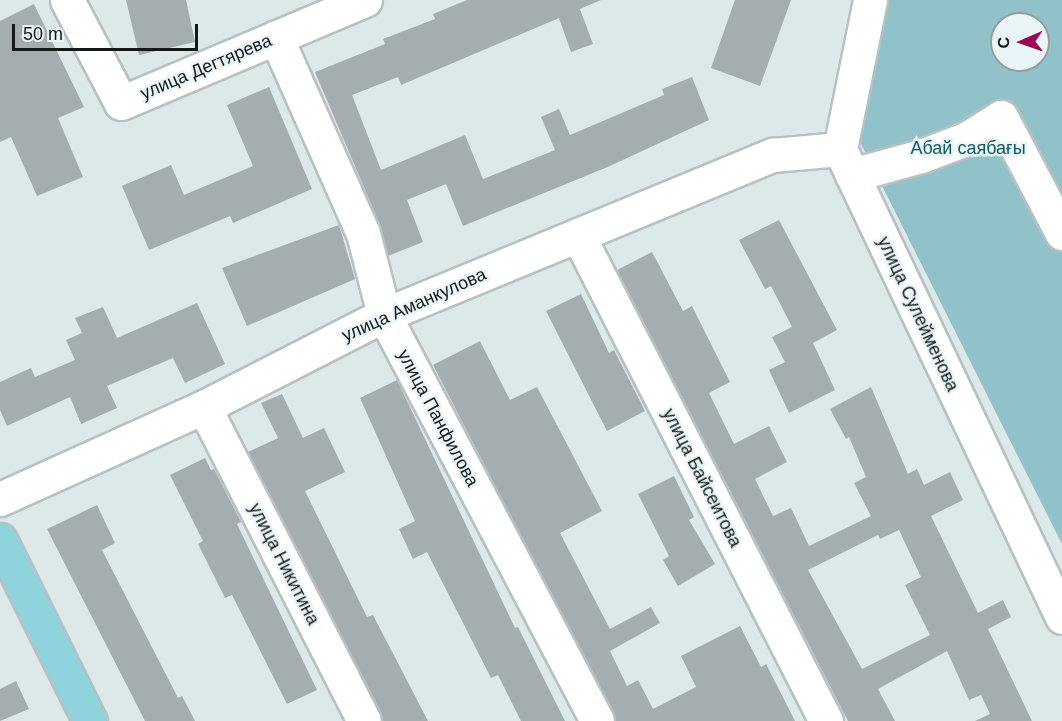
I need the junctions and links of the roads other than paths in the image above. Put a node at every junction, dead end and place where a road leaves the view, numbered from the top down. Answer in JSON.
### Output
{"nodes":[{"id":1,"x":67,"y":0,"type":"edge"},
{"id":2,"x":365,"y":0,"type":"edge"},
{"id":3,"x":870,"y":0,"type":"edge"},
{"id":4,"x":276,"y":37,"type":"junction"},
{"id":5,"x":846,"y":162,"type":"junction"},
{"id":6,"x":1062,"y":233,"type":"edge"},
{"id":7,"x":578,"y":235,"type":"junction"},
{"id":8,"x":384,"y":315,"type":"junction"},
{"id":9,"x":204,"y":407,"type":"junction"},
{"id":10,"x":0,"y":499,"type":"edge"},
{"id":11,"x":0,"y":540,"type":"edge"},
{"id":12,"x":1062,"y":617,"type":"edge"},
{"id":13,"x":90,"y":721,"type":"edge"},
{"id":14,"x":364,"y":721,"type":"edge"},
{"id":15,"x":597,"y":721,"type":"edge"},
{"id":16,"x":826,"y":721,"type":"edge"}],
"edges":[{"from":1,"to":4,"type":"street","name":"улица Дегтярева"},
{"from":2,"to":4,"type":"street","name":"улица Дегтярева"},
{"from":3,"to":5,"type":"street"},
{"from":4,"to":8,"type":"street","name":"улица Панфилова"},
{"from":5,"to":6,"type":"street","name":"улица Аманкулова"},
{"from":5,"to":7,"type":"street","name":"улица Аманкулова"},
{"from":5,"to":12,"type":"street","name":"улица Сулейменова"},
{"from":7,"to":8,"type":"street","name":"улица Аманкулова"},
{"from":7,"to":16,"type":"street","name":"улица Байсеитова"},
{"from":8,"to":9,"type":"street","name":"улица Аманкулова"},
{"from":8,"to":15,"type":"street","name":"улица Панфилова"},
{"from":9,"to":10,"type":"street","name":"улица Аманкулова"},
{"from":9,"to":14,"type":"street","name":"улица Никитина"},
{"from":11,"to":13,"type":"main road"}]}
